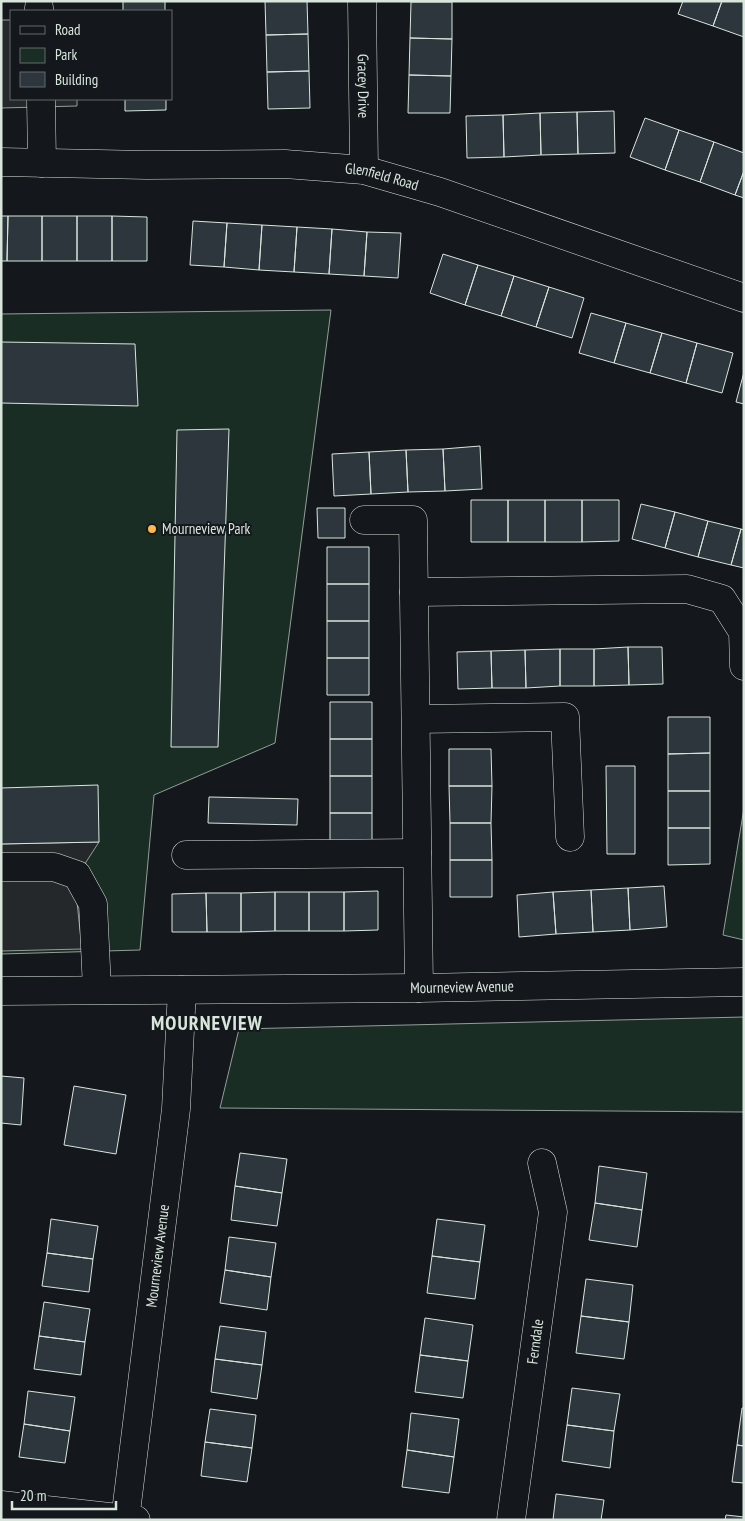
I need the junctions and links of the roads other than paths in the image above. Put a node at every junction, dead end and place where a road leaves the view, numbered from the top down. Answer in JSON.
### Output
{"nodes":[{"id":1,"x":362,"y":1,"type":"edge"},
{"id":2,"x":41,"y":100,"type":"edge"},
{"id":3,"x":1,"y":162,"type":"edge"},
{"id":4,"x":42,"y":163,"type":"junction"},
{"id":5,"x":364,"y":170,"type":"junction"},
{"id":6,"x":744,"y":298,"type":"edge"},
{"id":7,"x":364,"y":520,"type":"dead end"},
{"id":8,"x":414,"y":592,"type":"junction"},
{"id":9,"x":743,"y":632,"type":"edge"},
{"id":10,"x":744,"y":666,"type":"edge"},
{"id":11,"x":416,"y":719,"type":"junction"},
{"id":12,"x":570,"y":838,"type":"dead end"},
{"id":13,"x":418,"y":853,"type":"junction"},
{"id":14,"x":186,"y":855,"type":"dead end"},
{"id":15,"x":1,"y":867,"type":"edge"},
{"id":16,"x":744,"y":982,"type":"edge"},
{"id":17,"x":419,"y":988,"type":"junction"},
{"id":18,"x":98,"y":989,"type":"junction"},
{"id":19,"x":1,"y":990,"type":"edge"},
{"id":20,"x":182,"y":990,"type":"junction"},
{"id":21,"x":542,"y":1163,"type":"dead end"},
{"id":22,"x":1,"y":1505,"type":"edge"},
{"id":23,"x":129,"y":1519,"type":"edge"},
{"id":24,"x":512,"y":1520,"type":"edge"}],
"edges":[{"from":1,"to":5,"type":"street","name":"Gracey Drive"},
{"from":2,"to":4,"type":"street"},
{"from":3,"to":4,"type":"street","name":"Glenfield Road"},
{"from":4,"to":5,"type":"street","name":"Glenfield Road"},
{"from":5,"to":6,"type":"street","name":"Glenfield Road"},
{"from":7,"to":8,"type":"street"},
{"from":8,"to":9,"type":"street"},
{"from":8,"to":11,"type":"street"},
{"from":9,"to":10,"type":"street"},
{"from":11,"to":12,"type":"street"},
{"from":11,"to":13,"type":"street"},
{"from":13,"to":14,"type":"street"},
{"from":13,"to":17,"type":"street"},
{"from":15,"to":18,"type":"street"},
{"from":16,"to":17,"type":"street","name":"Mourneview Avenue"},
{"from":17,"to":20,"type":"street","name":"Mourneview Avenue"},
{"from":18,"to":19,"type":"street","name":"Mourneview Avenue"},
{"from":18,"to":20,"type":"street","name":"Mourneview Avenue"},
{"from":20,"to":23,"type":"street","name":"Mourneview Avenue"},
{"from":21,"to":24,"type":"street","name":"Ferndale"},
{"from":22,"to":23,"type":"street"}]}
